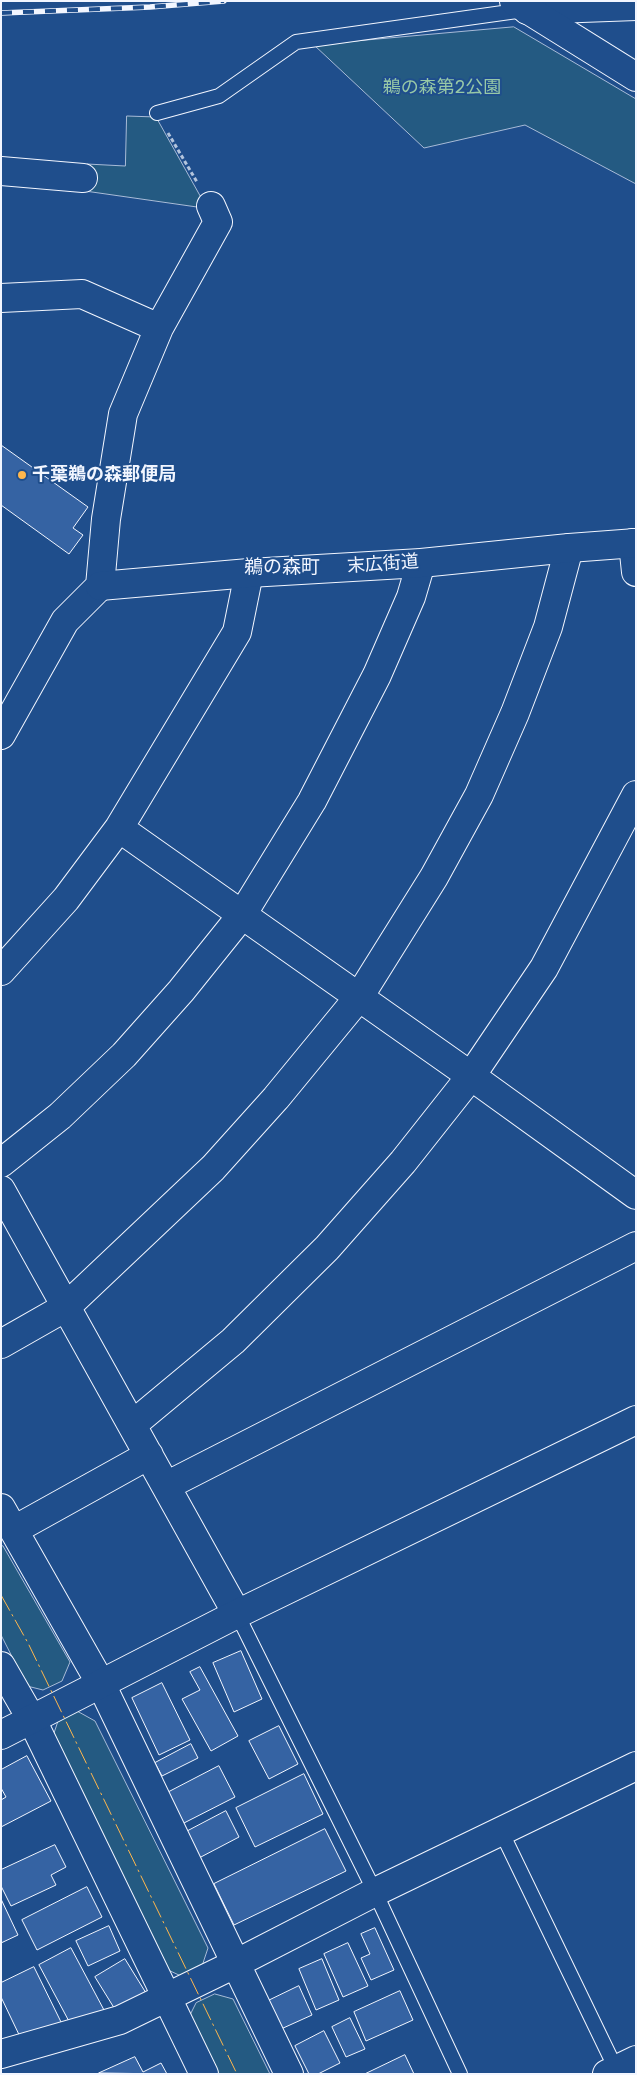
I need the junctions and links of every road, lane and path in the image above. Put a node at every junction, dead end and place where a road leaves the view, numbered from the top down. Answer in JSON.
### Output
{"nodes":[{"id":1,"x":521,"y":6,"type":"edge"},
{"id":2,"x":636,"y":6,"type":"edge"},
{"id":3,"x":636,"y":77,"type":"edge"},
{"id":4,"x":157,"y":113,"type":"joint"},
{"id":5,"x":1,"y":171,"type":"edge"},
{"id":6,"x":83,"y":178,"type":"dead end"},
{"id":7,"x":211,"y":206,"type":"joint"},
{"id":8,"x":1,"y":298,"type":"edge"},
{"id":9,"x":158,"y":328,"type":"junction"},
{"id":10,"x":634,"y":543,"type":"edge"},
{"id":11,"x":569,"y":548,"type":"junction"},
{"id":12,"x":421,"y":563,"type":"junction"},
{"id":13,"x":636,"y":572,"type":"edge"},
{"id":14,"x":249,"y":574,"type":"junction"},
{"id":15,"x":100,"y":586,"type":"junction"},
{"id":16,"x":2,"y":734,"type":"edge"},
{"id":17,"x":636,"y":795,"type":"edge"},
{"id":18,"x":119,"y":828,"type":"junction"},
{"id":19,"x":242,"y":915,"type":"junction"},
{"id":20,"x":1,"y":971,"type":"edge"},
{"id":21,"x":359,"y":997,"type":"junction"},
{"id":22,"x":471,"y":1076,"type":"junction"},
{"id":23,"x":1,"y":1163,"type":"edge"},
{"id":24,"x":1,"y":1190,"type":"edge"},
{"id":25,"x":636,"y":1195,"type":"edge"},
{"id":26,"x":636,"y":1246,"type":"edge"},
{"id":27,"x":66,"y":1307,"type":"junction"},
{"id":28,"x":1,"y":1344,"type":"edge"},
{"id":29,"x":636,"y":1420,"type":"edge"},
{"id":30,"x":132,"y":1425,"type":"junction"},
{"id":31,"x":149,"y":1455,"type":"junction"},
{"id":32,"x":166,"y":1486,"type":"junction"},
{"id":33,"x":8,"y":1519,"type":"edge"},
{"id":34,"x":237,"y":1614,"type":"junction"},
{"id":35,"x":1,"y":1666,"type":"edge"},
{"id":36,"x":101,"y":1684,"type":"junction"},
{"id":37,"x":32,"y":1720,"type":"junction"},
{"id":38,"x":1,"y":1735,"type":"edge"},
{"id":39,"x":636,"y":1766,"type":"edge"},
{"id":40,"x":501,"y":1831,"type":"junction"},
{"id":41,"x":375,"y":1892,"type":"junction"},
{"id":42,"x":235,"y":1964,"type":"junction"},
{"id":43,"x":166,"y":1997,"type":"junction"},
{"id":44,"x":1,"y":2054,"type":"edge"},
{"id":45,"x":619,"y":2068,"type":"edge"},
{"id":46,"x":204,"y":2074,"type":"edge"},
{"id":47,"x":289,"y":2074,"type":"edge"},
{"id":48,"x":460,"y":2074,"type":"edge"}],
"edges":[{"from":1,"to":2,"type":"street"},
{"from":1,"to":3,"type":"street"},
{"from":1,"to":4,"type":"lane"},
{"from":4,"to":7,"type":"path"},
{"from":5,"to":6,"type":"street"},
{"from":7,"to":9,"type":"street"},
{"from":8,"to":9,"type":"street"},
{"from":9,"to":15,"type":"street"},
{"from":10,"to":11,"type":"street","name":"末広街道"},
{"from":10,"to":13,"type":"street"},
{"from":11,"to":12,"type":"street","name":"末広街道"},
{"from":11,"to":21,"type":"street"},
{"from":12,"to":14,"type":"street","name":"末広街道"},
{"from":12,"to":19,"type":"street"},
{"from":14,"to":15,"type":"street","name":"末広街道"},
{"from":14,"to":18,"type":"street"},
{"from":15,"to":16,"type":"street"},
{"from":17,"to":22,"type":"street"},
{"from":18,"to":19,"type":"street"},
{"from":18,"to":20,"type":"street"},
{"from":19,"to":21,"type":"street"},
{"from":19,"to":23,"type":"street"},
{"from":21,"to":22,"type":"street"},
{"from":21,"to":27,"type":"street"},
{"from":22,"to":25,"type":"street"},
{"from":22,"to":30,"type":"street"},
{"from":24,"to":27,"type":"street"},
{"from":26,"to":32,"type":"street"},
{"from":27,"to":28,"type":"street"},
{"from":27,"to":30,"type":"street"},
{"from":29,"to":34,"type":"street"},
{"from":30,"to":31,"type":"street"},
{"from":31,"to":32,"type":"street"},
{"from":31,"to":33,"type":"street"},
{"from":32,"to":34,"type":"street"},
{"from":33,"to":36,"type":"street"},
{"from":34,"to":36,"type":"street"},
{"from":34,"to":41,"type":"lane"},
{"from":35,"to":37,"type":"street"},
{"from":36,"to":37,"type":"street"},
{"from":36,"to":42,"type":"street"},
{"from":37,"to":38,"type":"street"},
{"from":37,"to":43,"type":"street"},
{"from":39,"to":40,"type":"street"},
{"from":40,"to":41,"type":"street"},
{"from":40,"to":45,"type":"lane"},
{"from":41,"to":42,"type":"street"},
{"from":41,"to":48,"type":"lane"},
{"from":42,"to":43,"type":"street"},
{"from":42,"to":47,"type":"street"},
{"from":43,"to":44,"type":"street"},
{"from":43,"to":46,"type":"street"}]}
